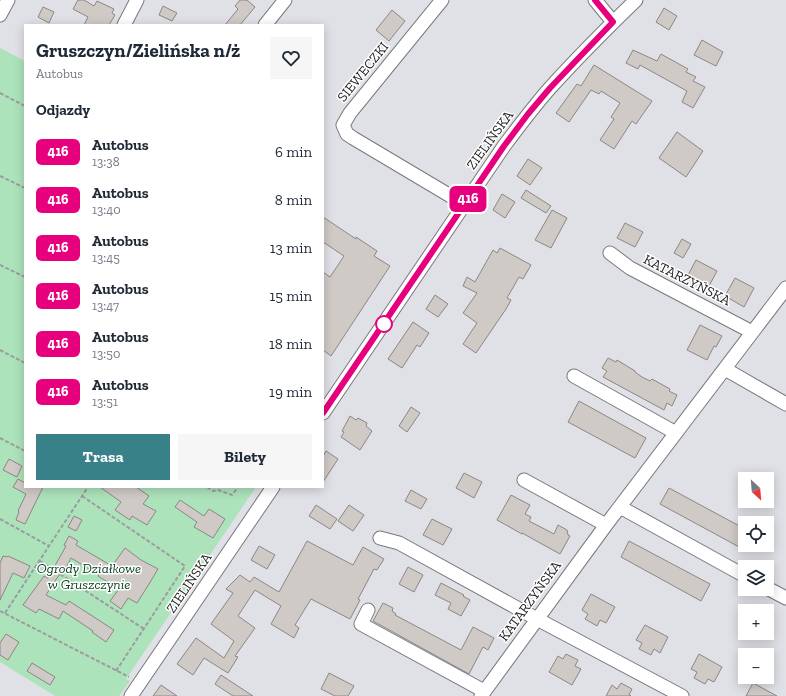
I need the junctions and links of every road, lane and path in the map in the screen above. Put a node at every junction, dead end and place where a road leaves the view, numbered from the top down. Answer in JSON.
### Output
{"nodes":[{"id":1,"x":8,"y":0,"type":"edge"},
{"id":2,"x":137,"y":0,"type":"edge"},
{"id":3,"x":285,"y":0,"type":"edge"},
{"id":4,"x":442,"y":0,"type":"edge"},
{"id":5,"x":595,"y":0,"type":"edge"},
{"id":6,"x":636,"y":0,"type":"edge"},
{"id":7,"x":0,"y":16,"type":"edge"},
{"id":8,"x":613,"y":22,"type":"junction"},
{"id":9,"x":125,"y":24,"type":"edge"},
{"id":10,"x":266,"y":24,"type":"edge"},
{"id":11,"x":0,"y":93,"type":"edge"},
{"id":12,"x":24,"y":105,"type":"edge"},
{"id":13,"x":0,"y":176,"type":"edge"},
{"id":14,"x":24,"y":188,"type":"edge"},
{"id":15,"x":464,"y":204,"type":"junction"},
{"id":16,"x":610,"y":253,"type":"dead end"},
{"id":17,"x":0,"y":265,"type":"edge"},
{"id":18,"x":24,"y":277,"type":"edge"},
{"id":19,"x":786,"y":288,"type":"edge"},
{"id":20,"x":752,"y":332,"type":"junction"},
{"id":21,"x":0,"y":350,"type":"edge"},
{"id":22,"x":24,"y":362,"type":"edge"},
{"id":23,"x":725,"y":369,"type":"junction"},
{"id":24,"x":574,"y":376,"type":"dead end"},
{"id":25,"x":786,"y":404,"type":"edge"},
{"id":26,"x":324,"y":412,"type":"edge"},
{"id":27,"x":676,"y":433,"type":"junction"},
{"id":28,"x":0,"y":438,"type":"edge"},
{"id":29,"x":24,"y":450,"type":"edge"},
{"id":30,"x":524,"y":480,"type":"dead end"},
{"id":31,"x":87,"y":488,"type":"edge"},
{"id":32,"x":208,"y":488,"type":"edge"},
{"id":33,"x":237,"y":488,"type":"edge"},
{"id":34,"x":272,"y":488,"type":"edge"},
{"id":35,"x":82,"y":496,"type":"junction"},
{"id":36,"x":620,"y":507,"type":"junction"},
{"id":37,"x":0,"y":520,"type":"edge"},
{"id":38,"x":606,"y":525,"type":"junction"},
{"id":39,"x":380,"y":538,"type":"dead end"},
{"id":40,"x":49,"y":546,"type":"junction"},
{"id":41,"x":40,"y":561,"type":"junction"},
{"id":42,"x":738,"y":572,"type":"edge"},
{"id":43,"x":774,"y":592,"type":"edge"},
{"id":44,"x":786,"y":598,"type":"edge"},
{"id":45,"x":368,"y":610,"type":"dead end"},
{"id":46,"x":0,"y":611,"type":"edge"},
{"id":47,"x":4,"y":613,"type":"junction"},
{"id":48,"x":537,"y":619,"type":"junction"},
{"id":49,"x":144,"y":629,"type":"junction"},
{"id":50,"x":116,"y":671,"type":"junction"},
{"id":51,"x":140,"y":683,"type":"junction"},
{"id":52,"x":483,"y":694,"type":"edge"},
{"id":53,"x":131,"y":696,"type":"edge"},
{"id":54,"x":682,"y":696,"type":"edge"}],
"edges":[{"from":1,"to":7,"type":"street"},
{"from":2,"to":9,"type":"street"},
{"from":3,"to":10,"type":"street"},
{"from":4,"to":15,"type":"street","name":"SIEWECZKI"},
{"from":5,"to":8,"type":"street"},
{"from":6,"to":8,"type":"street","name":"ZIELIŃSKA"},
{"from":8,"to":15,"type":"street","name":"ZIELIŃSKA"},
{"from":11,"to":12,"type":"path"},
{"from":13,"to":14,"type":"path"},
{"from":15,"to":26,"type":"street","name":"ZIELIŃSKA"},
{"from":16,"to":20,"type":"street","name":"KATARZYŃSKA"},
{"from":17,"to":18,"type":"path"},
{"from":19,"to":20,"type":"street","name":"KATARZYŃSKA"},
{"from":20,"to":23,"type":"street","name":"KATARZYŃSKA"},
{"from":21,"to":22,"type":"path"},
{"from":23,"to":25,"type":"street"},
{"from":23,"to":27,"type":"street","name":"KATARZYŃSKA"},
{"from":24,"to":27,"type":"street"},
{"from":27,"to":36,"type":"street","name":"KATARZYŃSKA"},
{"from":28,"to":29,"type":"path"},
{"from":30,"to":38,"type":"street"},
{"from":31,"to":35,"type":"path"},
{"from":32,"to":33,"type":"path"},
{"from":34,"to":51,"type":"street","name":"ZIELIŃSKA"},
{"from":35,"to":40,"type":"path"},
{"from":35,"to":49,"type":"path"},
{"from":36,"to":38,"type":"street","name":"KATARZYŃSKA"},
{"from":36,"to":42,"type":"street"},
{"from":37,"to":40,"type":"path"},
{"from":38,"to":48,"type":"street","name":"KATARZYŃSKA"},
{"from":39,"to":48,"type":"street"},
{"from":40,"to":41,"type":"path"},
{"from":41,"to":47,"type":"path"},
{"from":41,"to":49,"type":"path"},
{"from":43,"to":44,"type":"street"},
{"from":45,"to":52,"type":"street"},
{"from":46,"to":47,"type":"path"},
{"from":47,"to":50,"type":"path"},
{"from":48,"to":52,"type":"street","name":"KATARZYŃSKA"},
{"from":48,"to":54,"type":"street"},
{"from":49,"to":50,"type":"path"},
{"from":50,"to":51,"type":"path"},
{"from":51,"to":53,"type":"street","name":"ZIELIŃSKA"}]}
